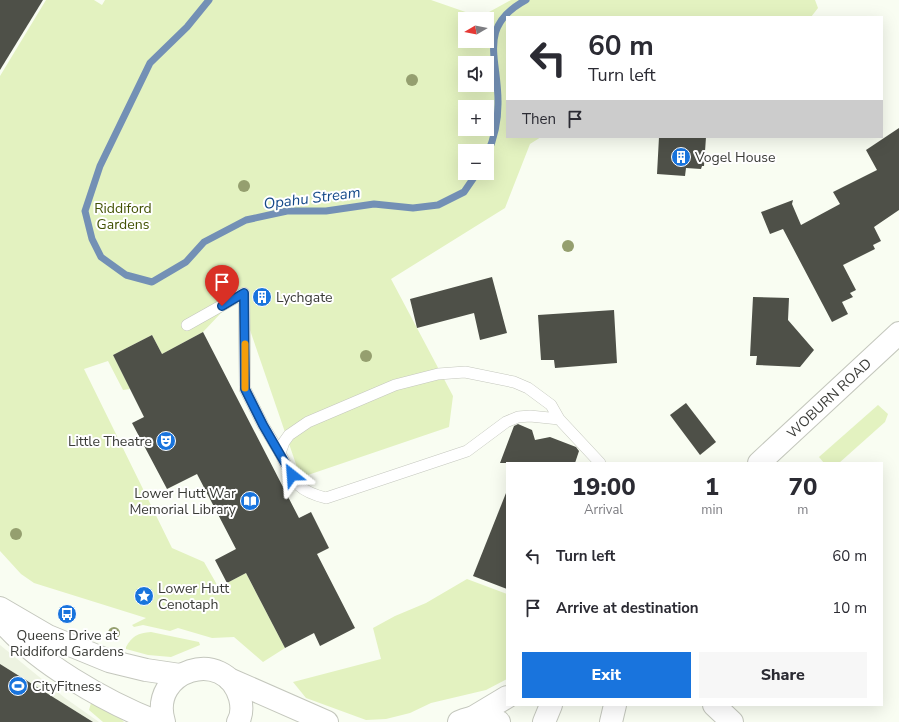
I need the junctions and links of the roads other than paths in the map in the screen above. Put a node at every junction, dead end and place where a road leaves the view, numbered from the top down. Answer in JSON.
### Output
{"nodes":[{"id":1,"x":187,"y":325,"type":"dead end"},
{"id":2,"x":899,"y":333,"type":"edge"},
{"id":3,"x":559,"y":419,"type":"junction"},
{"id":4,"x":280,"y":453,"type":"junction"},
{"id":5,"x":599,"y":462,"type":"edge"},
{"id":6,"x":760,"y":462,"type":"edge"},
{"id":7,"x":0,"y":608,"type":"edge"},
{"id":8,"x":0,"y":619,"type":"edge"},
{"id":9,"x":180,"y":675,"type":"junction"},
{"id":10,"x":229,"y":678,"type":"junction"},
{"id":11,"x":506,"y":698,"type":"edge"},
{"id":12,"x":551,"y":706,"type":"edge"},
{"id":13,"x":615,"y":706,"type":"edge"},
{"id":14,"x":715,"y":706,"type":"edge"},
{"id":15,"x":466,"y":720,"type":"edge"},
{"id":16,"x":158,"y":722,"type":"edge"},
{"id":17,"x":164,"y":722,"type":"edge"},
{"id":18,"x":238,"y":722,"type":"edge"},
{"id":19,"x":327,"y":722,"type":"edge"},
{"id":20,"x":499,"y":722,"type":"edge"},
{"id":21,"x":544,"y":722,"type":"edge"},
{"id":22,"x":611,"y":722,"type":"edge"},
{"id":23,"x":732,"y":722,"type":"edge"}],
"edges":[{"from":1,"to":4,"type":"lane"},
{"from":2,"to":6,"type":"main road","name":"WOBURN ROAD"},
{"from":3,"to":4,"type":"lane"},
{"from":3,"to":4,"type":"lane"},
{"from":3,"to":5,"type":"lane"},
{"from":7,"to":9,"type":"main road"},
{"from":8,"to":16,"type":"main road"},
{"from":9,"to":10,"type":"main road"},
{"from":9,"to":17,"type":"main road"},
{"from":10,"to":18,"type":"main road"},
{"from":10,"to":19,"type":"main road"},
{"from":11,"to":15,"type":"main road"},
{"from":12,"to":21,"type":"main road"},
{"from":13,"to":22,"type":"main road"},
{"from":14,"to":23,"type":"main road"},
{"from":15,"to":20,"type":"main road"}]}
